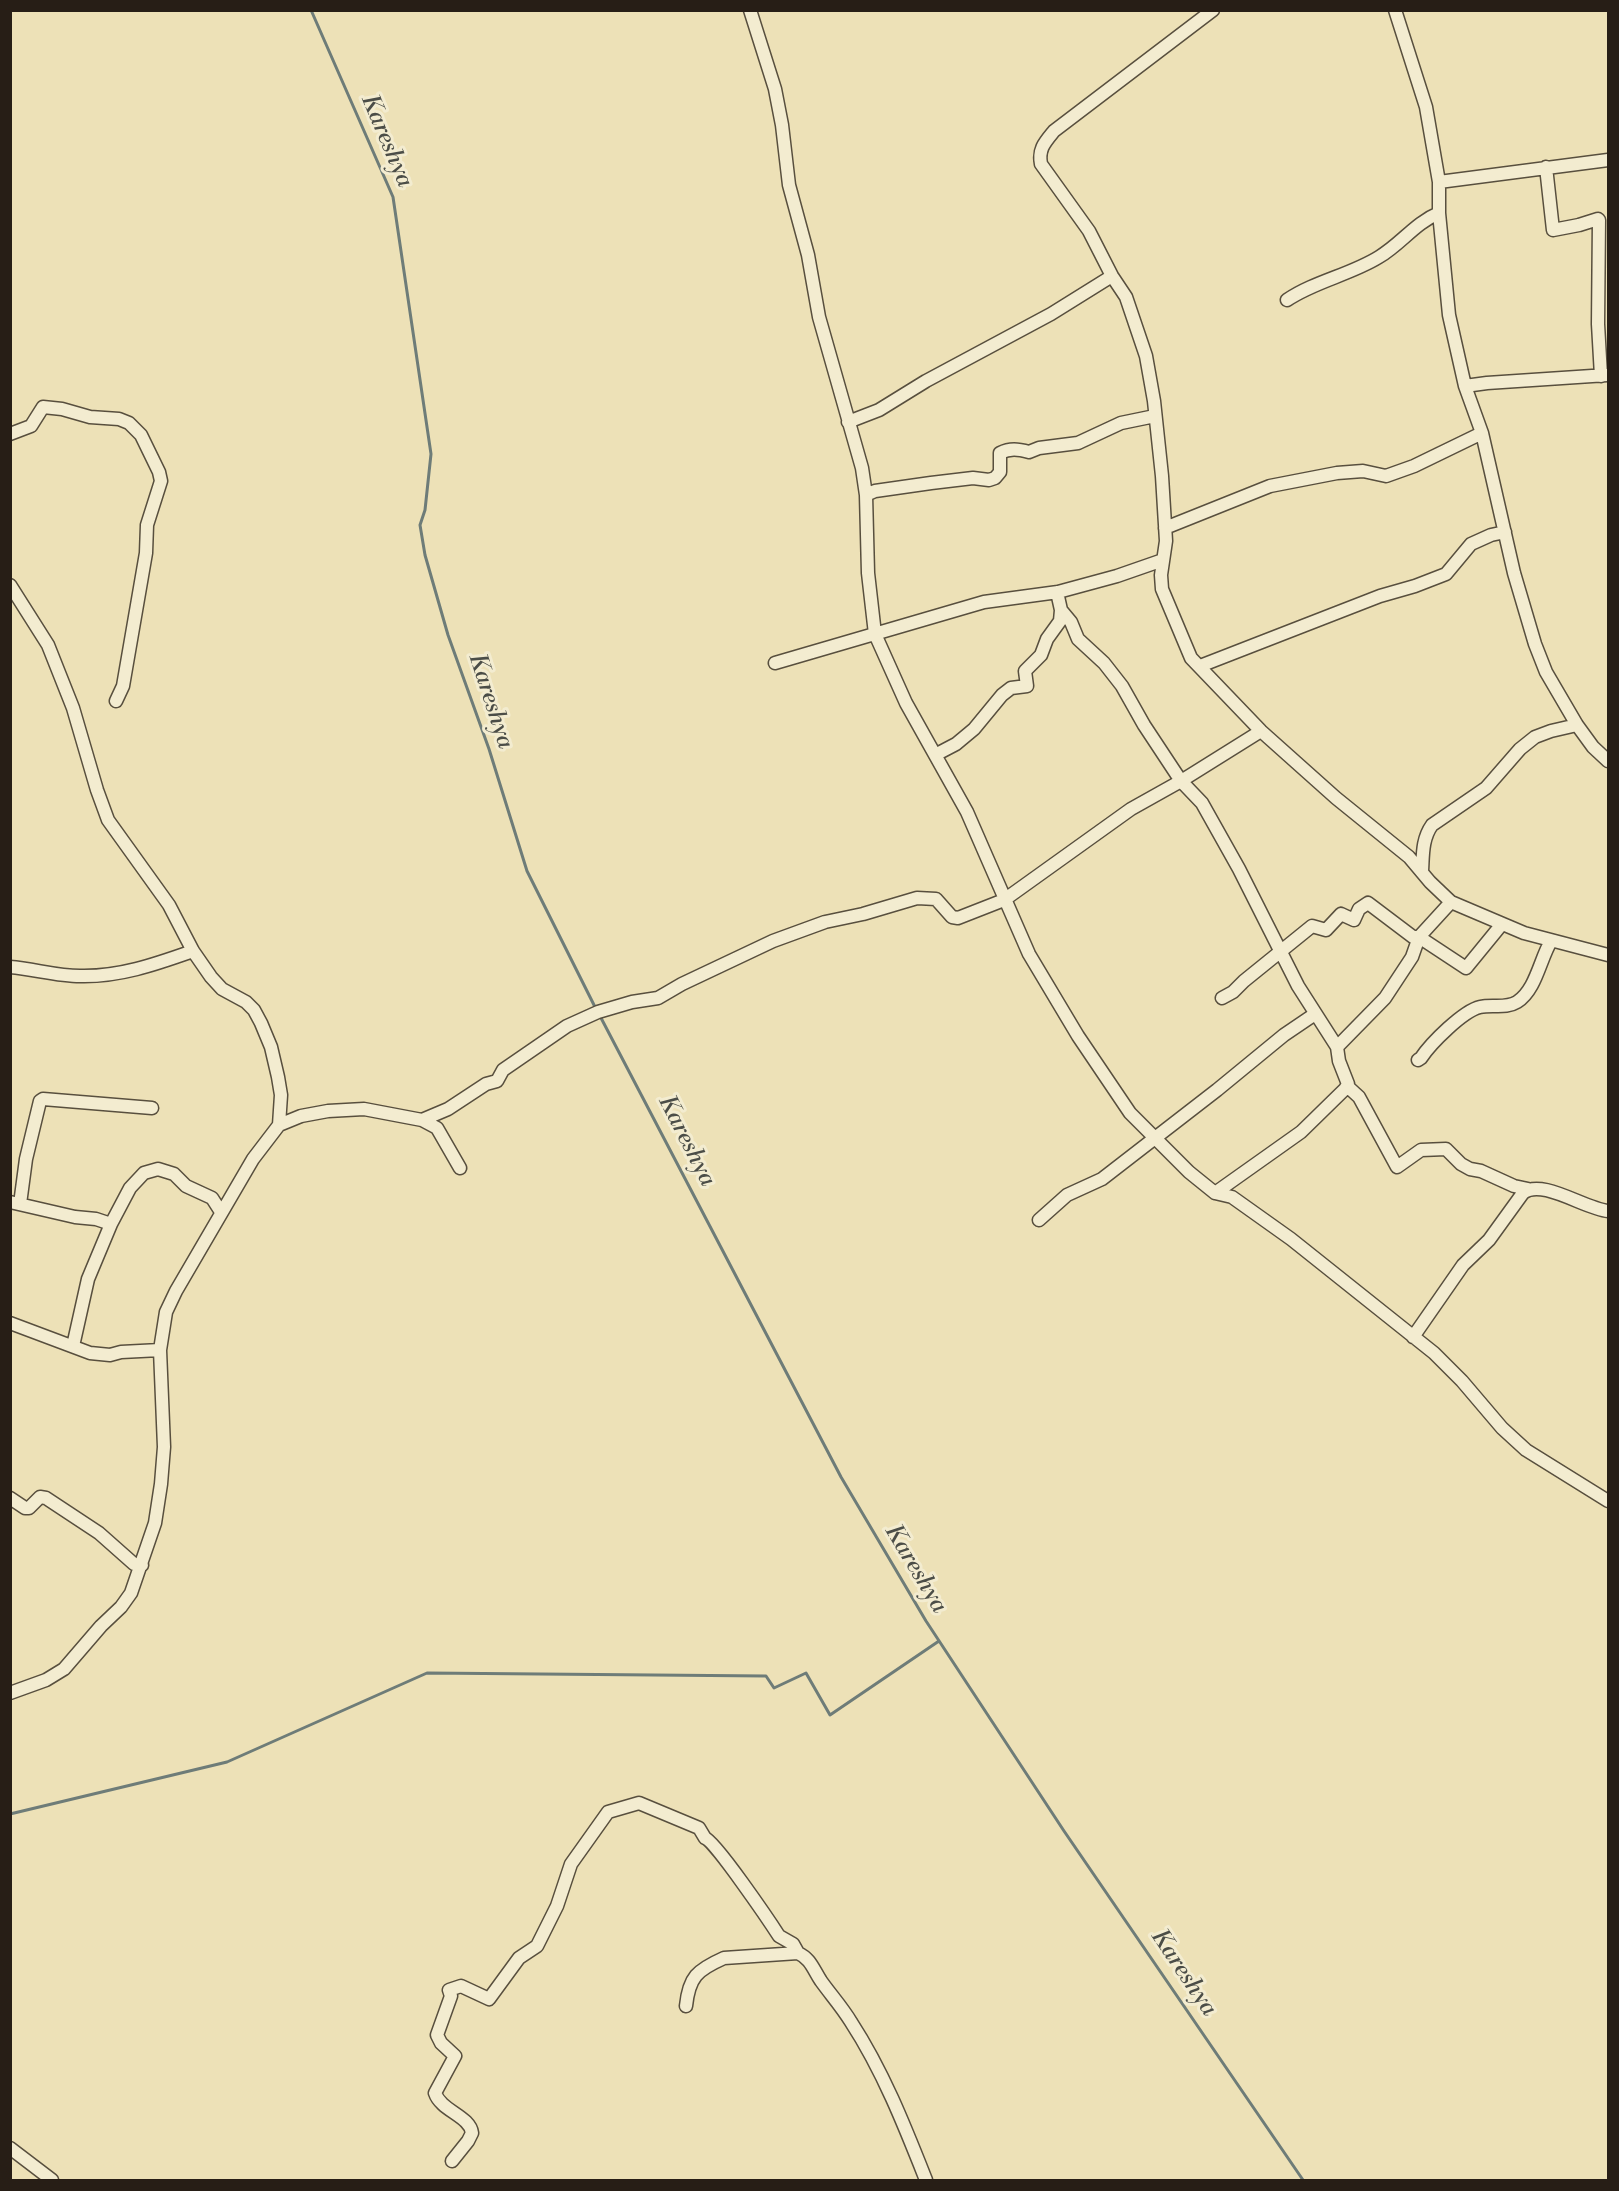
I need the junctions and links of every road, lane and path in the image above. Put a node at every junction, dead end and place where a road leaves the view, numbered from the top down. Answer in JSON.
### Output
{"nodes":[{"id":1,"x":750,"y":10,"type":"edge"},
{"id":2,"x":1213,"y":10,"type":"edge"},
{"id":3,"x":1395,"y":10,"type":"edge"},
{"id":4,"x":1608,"y":160,"type":"edge"},
{"id":5,"x":1545,"y":168,"type":"junction"},
{"id":6,"x":1439,"y":182,"type":"junction"},
{"id":7,"x":1439,"y":213,"type":"junction"},
{"id":8,"x":1112,"y":276,"type":"junction"},
{"id":9,"x":1287,"y":300,"type":"dead end"},
{"id":10,"x":1605,"y":375,"type":"edge"},
{"id":11,"x":1465,"y":387,"type":"junction"},
{"id":12,"x":1155,"y":416,"type":"junction"},
{"id":13,"x":848,"y":422,"type":"junction"},
{"id":14,"x":1482,"y":433,"type":"junction"},
{"id":15,"x":10,"y":434,"type":"edge"},
{"id":16,"x":866,"y":495,"type":"junction"},
{"id":17,"x":1165,"y":528,"type":"junction"},
{"id":18,"x":1505,"y":532,"type":"junction"},
{"id":19,"x":1163,"y":560,"type":"junction"},
{"id":20,"x":10,"y":585,"type":"edge"},
{"id":21,"x":1057,"y":592,"type":"junction"},
{"id":22,"x":1061,"y":610,"type":"junction"},
{"id":23,"x":875,"y":634,"type":"junction"},
{"id":24,"x":775,"y":663,"type":"dead end"},
{"id":25,"x":1200,"y":666,"type":"junction"},
{"id":26,"x":116,"y":701,"type":"dead end"},
{"id":27,"x":1577,"y":725,"type":"junction"},
{"id":28,"x":1261,"y":731,"type":"junction"},
{"id":29,"x":935,"y":755,"type":"junction"},
{"id":30,"x":1608,"y":761,"type":"edge"},
{"id":31,"x":1181,"y":781,"type":"junction"},
{"id":32,"x":1422,"y":872,"type":"junction"},
{"id":33,"x":1004,"y":900,"type":"junction"},
{"id":34,"x":1451,"y":902,"type":"junction"},
{"id":35,"x":1502,"y":924,"type":"junction"},
{"id":36,"x":1419,"y":937,"type":"junction"},
{"id":37,"x":1551,"y":941,"type":"junction"},
{"id":38,"x":193,"y":951,"type":"junction"},
{"id":39,"x":1280,"y":953,"type":"junction"},
{"id":40,"x":1608,"y":955,"type":"edge"},
{"id":41,"x":10,"y":967,"type":"edge"},
{"id":42,"x":1222,"y":998,"type":"dead end"},
{"id":43,"x":1315,"y":1014,"type":"junction"},
{"id":44,"x":1337,"y":1047,"type":"junction"},
{"id":45,"x":1418,"y":1059,"type":"dead end"},
{"id":46,"x":1347,"y":1086,"type":"junction"},
{"id":47,"x":152,"y":1108,"type":"dead end"},
{"id":48,"x":422,"y":1120,"type":"junction"},
{"id":49,"x":279,"y":1125,"type":"junction"},
{"id":50,"x":1155,"y":1137,"type":"junction"},
{"id":51,"x":460,"y":1168,"type":"dead end"},
{"id":52,"x":1528,"y":1189,"type":"junction"},
{"id":53,"x":1215,"y":1193,"type":"junction"},
{"id":54,"x":15,"y":1203,"type":"edge"},
{"id":55,"x":1608,"y":1211,"type":"edge"},
{"id":56,"x":221,"y":1212,"type":"junction"},
{"id":57,"x":1039,"y":1220,"type":"dead end"},
{"id":58,"x":111,"y":1224,"type":"junction"},
{"id":59,"x":10,"y":1323,"type":"edge"},
{"id":60,"x":1413,"y":1336,"type":"junction"},
{"id":61,"x":73,"y":1346,"type":"junction"},
{"id":62,"x":160,"y":1350,"type":"junction"},
{"id":63,"x":10,"y":1498,"type":"edge"},
{"id":64,"x":1608,"y":1501,"type":"edge"},
{"id":65,"x":142,"y":1564,"type":"junction"},
{"id":66,"x":10,"y":1694,"type":"edge"},
{"id":67,"x":798,"y":1953,"type":"junction"},
{"id":68,"x":686,"y":2006,"type":"dead end"},
{"id":69,"x":10,"y":2148,"type":"edge"},
{"id":70,"x":452,"y":2161,"type":"dead end"},
{"id":71,"x":52,"y":2181,"type":"edge"},
{"id":72,"x":926,"y":2181,"type":"edge"}],
"edges":[{"from":1,"to":13,"type":"street"},
{"from":2,"to":8,"type":"street"},
{"from":3,"to":6,"type":"street"},
{"from":4,"to":5,"type":"street"},
{"from":5,"to":6,"type":"street"},
{"from":5,"to":10,"type":"street"},
{"from":6,"to":7,"type":"street"},
{"from":7,"to":9,"type":"street"},
{"from":7,"to":11,"type":"street"},
{"from":8,"to":12,"type":"street"},
{"from":8,"to":13,"type":"street"},
{"from":10,"to":11,"type":"street"},
{"from":11,"to":14,"type":"street"},
{"from":12,"to":16,"type":"street"},
{"from":12,"to":17,"type":"street"},
{"from":13,"to":16,"type":"street"},
{"from":14,"to":17,"type":"street"},
{"from":14,"to":18,"type":"street"},
{"from":15,"to":26,"type":"street"},
{"from":16,"to":23,"type":"street"},
{"from":17,"to":19,"type":"street"},
{"from":18,"to":25,"type":"street"},
{"from":18,"to":27,"type":"street"},
{"from":19,"to":21,"type":"street"},
{"from":19,"to":25,"type":"street"},
{"from":20,"to":38,"type":"street"},
{"from":21,"to":22,"type":"street"},
{"from":21,"to":23,"type":"street"},
{"from":22,"to":29,"type":"street"},
{"from":22,"to":31,"type":"street"},
{"from":23,"to":24,"type":"street"},
{"from":23,"to":29,"type":"street"},
{"from":25,"to":28,"type":"street"},
{"from":27,"to":30,"type":"street"},
{"from":27,"to":32,"type":"street"},
{"from":28,"to":31,"type":"street"},
{"from":28,"to":32,"type":"street"},
{"from":29,"to":33,"type":"street"},
{"from":31,"to":33,"type":"street"},
{"from":31,"to":39,"type":"street"},
{"from":32,"to":34,"type":"street"},
{"from":33,"to":48,"type":"street"},
{"from":33,"to":50,"type":"street"},
{"from":34,"to":35,"type":"street"},
{"from":34,"to":36,"type":"street"},
{"from":35,"to":36,"type":"street"},
{"from":35,"to":37,"type":"street"},
{"from":36,"to":39,"type":"street"},
{"from":36,"to":44,"type":"street"},
{"from":37,"to":40,"type":"street"},
{"from":37,"to":45,"type":"street"},
{"from":38,"to":41,"type":"street"},
{"from":38,"to":49,"type":"street"},
{"from":39,"to":42,"type":"street"},
{"from":39,"to":43,"type":"street"},
{"from":43,"to":44,"type":"street"},
{"from":43,"to":50,"type":"street"},
{"from":44,"to":46,"type":"street"},
{"from":46,"to":52,"type":"street"},
{"from":46,"to":53,"type":"street"},
{"from":47,"to":54,"type":"street"},
{"from":48,"to":49,"type":"street"},
{"from":48,"to":51,"type":"street"},
{"from":49,"to":56,"type":"street"},
{"from":50,"to":53,"type":"street"},
{"from":50,"to":57,"type":"street"},
{"from":52,"to":55,"type":"street"},
{"from":52,"to":60,"type":"street"},
{"from":53,"to":60,"type":"street"},
{"from":54,"to":58,"type":"street"},
{"from":56,"to":58,"type":"street"},
{"from":56,"to":62,"type":"street"},
{"from":58,"to":61,"type":"street"},
{"from":59,"to":61,"type":"street"},
{"from":60,"to":64,"type":"street"},
{"from":61,"to":62,"type":"street"},
{"from":62,"to":65,"type":"street"},
{"from":63,"to":65,"type":"street"},
{"from":65,"to":66,"type":"street"},
{"from":67,"to":68,"type":"street"},
{"from":67,"to":70,"type":"street"},
{"from":67,"to":72,"type":"street"},
{"from":69,"to":71,"type":"street"}]}
